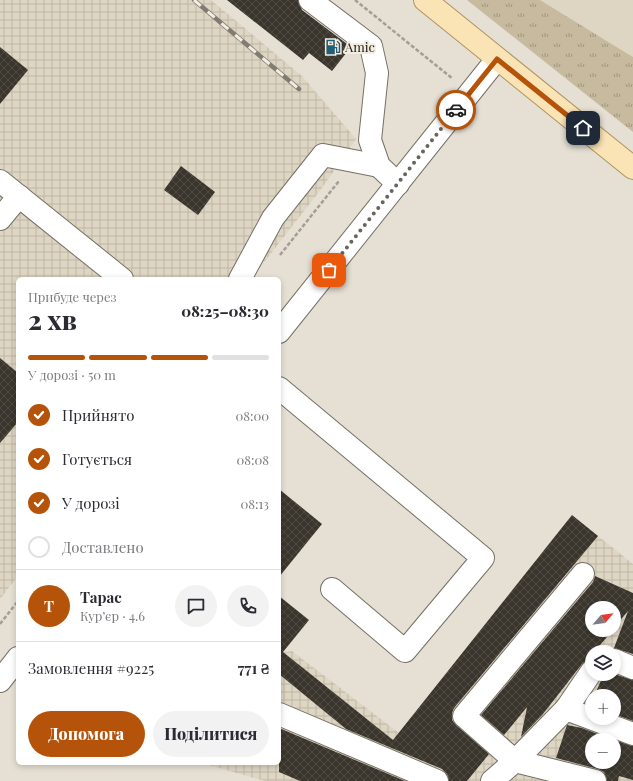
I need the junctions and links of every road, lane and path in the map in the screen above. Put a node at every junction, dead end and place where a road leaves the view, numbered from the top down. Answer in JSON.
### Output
{"nodes":[{"id":1,"x":355,"y":0,"type":"edge"},
{"id":2,"x":425,"y":0,"type":"edge"},
{"id":3,"x":319,"y":3,"type":"edge"},
{"id":4,"x":497,"y":59,"type":"junction"},
{"id":5,"x":470,"y":93,"type":"junction"},
{"id":6,"x":355,"y":160,"type":"junction"},
{"id":7,"x":379,"y":166,"type":"junction"},
{"id":8,"x":633,"y":168,"type":"edge"},
{"id":9,"x":0,"y":181,"type":"edge"},
{"id":10,"x":398,"y":184,"type":"junction"},
{"id":11,"x":19,"y":196,"type":"junction"},
{"id":12,"x":0,"y":219,"type":"edge"},
{"id":13,"x":276,"y":260,"type":"dead end"},
{"id":14,"x":120,"y":277,"type":"edge"},
{"id":15,"x":241,"y":277,"type":"edge"},
{"id":16,"x":281,"y":330,"type":"edge"},
{"id":17,"x":281,"y":390,"type":"edge"},
{"id":18,"x":583,"y":574,"type":"dead end"},
{"id":19,"x":332,"y":590,"type":"dead end"},
{"id":20,"x":16,"y":603,"type":"edge"},
{"id":21,"x":0,"y":624,"type":"edge"},
{"id":22,"x":16,"y":661,"type":"edge"},
{"id":23,"x":621,"y":663,"type":"edge"},
{"id":24,"x":633,"y":668,"type":"edge"},
{"id":25,"x":0,"y":681,"type":"edge"},
{"id":26,"x":585,"y":681,"type":"edge"},
{"id":27,"x":566,"y":709,"type":"junction"},
{"id":28,"x":281,"y":715,"type":"edge"},
{"id":29,"x":633,"y":734,"type":"edge"},
{"id":30,"x":515,"y":761,"type":"junction"},
{"id":31,"x":437,"y":781,"type":"edge"},
{"id":32,"x":492,"y":781,"type":"edge"},
{"id":33,"x":595,"y":781,"type":"edge"}],
"edges":[{"from":1,"to":5,"type":"path"},
{"from":2,"to":4,"type":"main road"},
{"from":3,"to":7,"type":"street"},
{"from":4,"to":5,"type":"street"},
{"from":4,"to":8,"type":"main road"},
{"from":5,"to":10,"type":"street"},
{"from":6,"to":7,"type":"street"},
{"from":6,"to":13,"type":"path"},
{"from":6,"to":15,"type":"street"},
{"from":7,"to":10,"type":"street"},
{"from":9,"to":11,"type":"street"},
{"from":10,"to":16,"type":"street"},
{"from":11,"to":12,"type":"street"},
{"from":11,"to":14,"type":"street"},
{"from":17,"to":19,"type":"street"},
{"from":18,"to":30,"type":"street"},
{"from":20,"to":21,"type":"path"},
{"from":22,"to":25,"type":"street"},
{"from":23,"to":24,"type":"street"},
{"from":26,"to":27,"type":"street"},
{"from":27,"to":29,"type":"street"},
{"from":27,"to":30,"type":"street"},
{"from":28,"to":31,"type":"street"},
{"from":30,"to":32,"type":"street"},
{"from":30,"to":33,"type":"street"}]}
